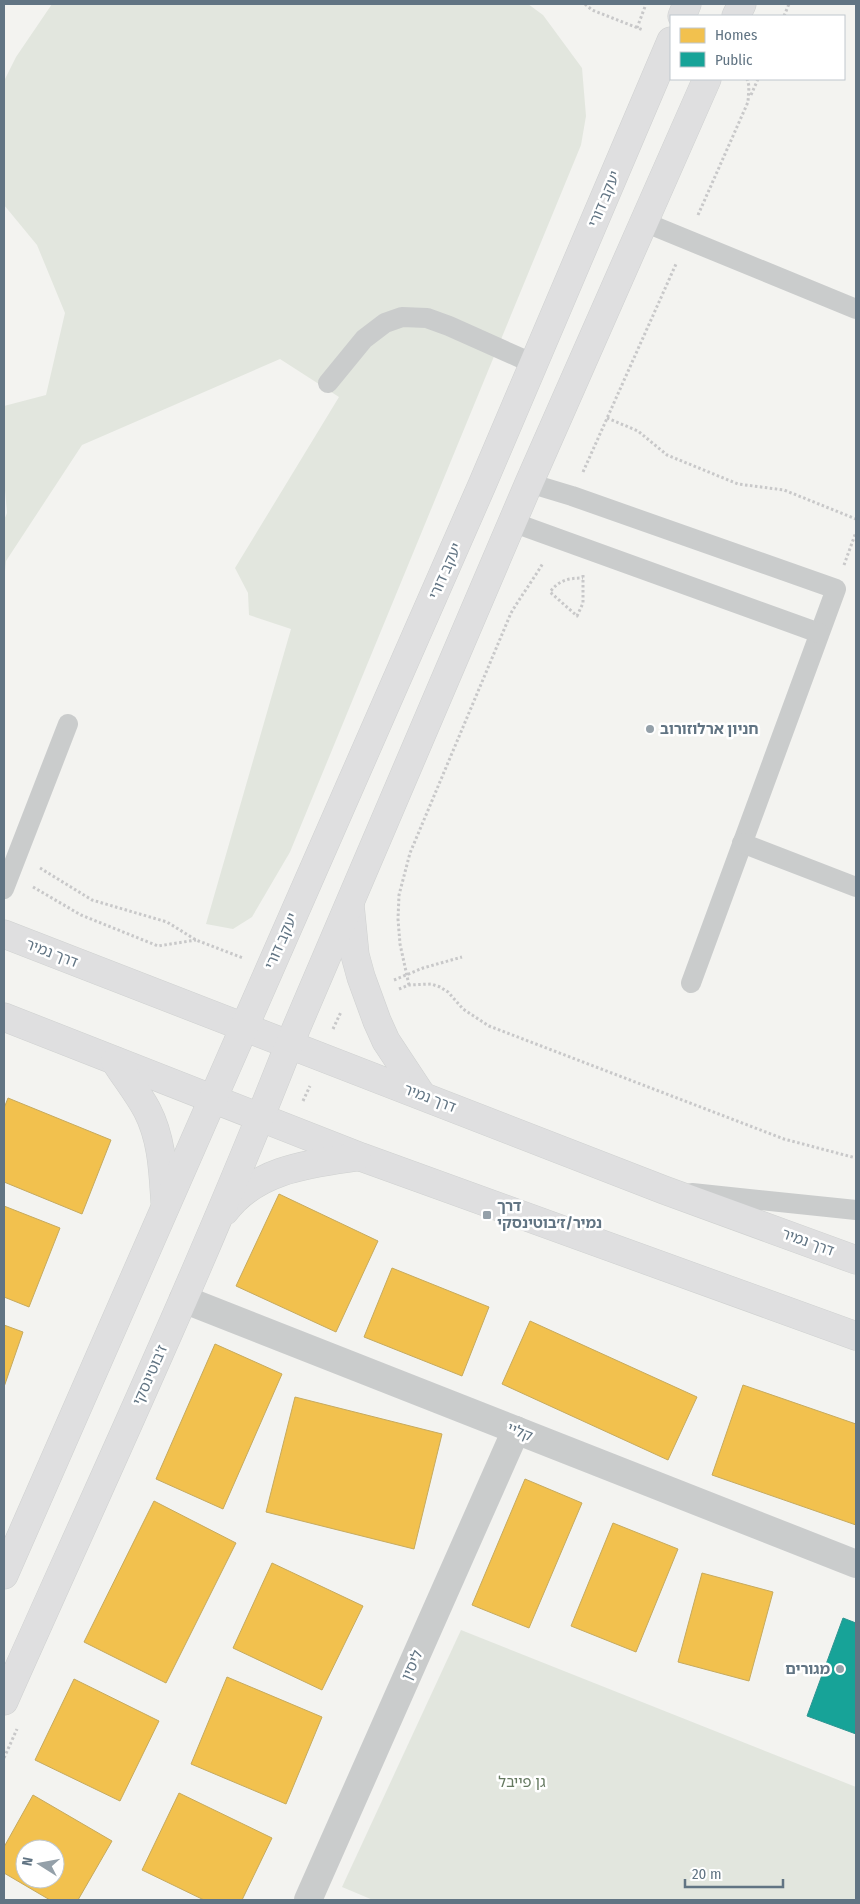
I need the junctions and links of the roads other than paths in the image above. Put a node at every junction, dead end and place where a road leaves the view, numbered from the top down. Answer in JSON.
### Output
{"nodes":[{"id":1,"x":670,"y":43,"type":"edge"},
{"id":2,"x":707,"y":80,"type":"edge"},
{"id":3,"x":644,"y":222,"type":"junction"},
{"id":4,"x":856,"y":309,"type":"edge"},
{"id":5,"x":534,"y":364,"type":"junction"},
{"id":6,"x":328,"y":383,"type":"dead end"},
{"id":7,"x":529,"y":483,"type":"junction"},
{"id":8,"x":482,"y":485,"type":"junction"},
{"id":9,"x":512,"y":522,"type":"junction"},
{"id":10,"x":819,"y":633,"type":"junction"},
{"id":11,"x":68,"y":724,"type":"dead end"},
{"id":12,"x":742,"y":843,"type":"junction"},
{"id":13,"x":7,"y":881,"type":"edge"},
{"id":14,"x":856,"y":887,"type":"edge"},
{"id":15,"x":350,"y":903,"type":"junction"},
{"id":16,"x":4,"y":934,"type":"edge"},
{"id":17,"x":691,"y":983,"type":"dead end"},
{"id":18,"x":4,"y":1018,"type":"edge"},
{"id":19,"x":244,"y":1027,"type":"junction"},
{"id":20,"x":289,"y":1045,"type":"junction"},
{"id":21,"x":114,"y":1061,"type":"junction"},
{"id":22,"x":421,"y":1094,"type":"junction"},
{"id":23,"x":213,"y":1098,"type":"junction"},
{"id":24,"x":260,"y":1118,"type":"junction"},
{"id":25,"x":361,"y":1157,"type":"junction"},
{"id":26,"x":664,"y":1190,"type":"junction"},
{"id":27,"x":165,"y":1210,"type":"junction"},
{"id":28,"x":856,"y":1210,"type":"edge"},
{"id":29,"x":215,"y":1224,"type":"junction"},
{"id":30,"x":856,"y":1260,"type":"edge"},
{"id":31,"x":183,"y":1300,"type":"junction"},
{"id":32,"x":856,"y":1336,"type":"edge"},
{"id":33,"x":516,"y":1430,"type":"junction"},
{"id":34,"x":856,"y":1564,"type":"edge"},
{"id":35,"x":4,"y":1575,"type":"edge"},
{"id":36,"x":4,"y":1701,"type":"edge"},
{"id":37,"x":308,"y":1900,"type":"edge"}],
"edges":[{"from":1,"to":5,"type":"street","name":"יעקב דורי"},
{"from":2,"to":3,"type":"street"},
{"from":3,"to":4,"type":"lane"},
{"from":3,"to":7,"type":"street"},
{"from":5,"to":6,"type":"lane"},
{"from":5,"to":8,"type":"street","name":"יעקב דורי"},
{"from":7,"to":8,"type":"street"},
{"from":7,"to":9,"type":"street"},
{"from":7,"to":10,"type":"lane"},
{"from":8,"to":9,"type":"street"},
{"from":8,"to":19,"type":"street","name":"יעקב דורי"},
{"from":9,"to":10,"type":"lane"},
{"from":9,"to":15,"type":"street"},
{"from":10,"to":12,"type":"lane"},
{"from":11,"to":13,"type":"lane"},
{"from":12,"to":14,"type":"lane"},
{"from":12,"to":17,"type":"lane"},
{"from":15,"to":20,"type":"street"},
{"from":15,"to":22,"type":"street"},
{"from":16,"to":19,"type":"street","name":"דרך נמיר"},
{"from":18,"to":21,"type":"street"},
{"from":19,"to":20,"type":"street","name":"דרך נמיר"},
{"from":19,"to":23,"type":"street","name":"יעקב דורי"},
{"from":20,"to":22,"type":"street","name":"דרך נמיר"},
{"from":20,"to":24,"type":"street","name":"ז'בוטינסקי"},
{"from":21,"to":23,"type":"street"},
{"from":21,"to":27,"type":"street"},
{"from":22,"to":26,"type":"street","name":"דרך נמיר"},
{"from":23,"to":24,"type":"street"},
{"from":23,"to":27,"type":"street"},
{"from":24,"to":25,"type":"street"},
{"from":24,"to":29,"type":"street","name":"ז'בוטינסקי"},
{"from":25,"to":29,"type":"street"},
{"from":25,"to":32,"type":"street"},
{"from":26,"to":28,"type":"lane"},
{"from":26,"to":30,"type":"street","name":"דרך נמיר"},
{"from":27,"to":35,"type":"street"},
{"from":29,"to":31,"type":"street","name":"ז'בוטינסקי"},
{"from":31,"to":33,"type":"street","name":"קליי"},
{"from":31,"to":36,"type":"street","name":"ז'בוטינסקי"},
{"from":33,"to":34,"type":"street","name":"קליי"},
{"from":33,"to":37,"type":"street","name":"ליסין"}]}
